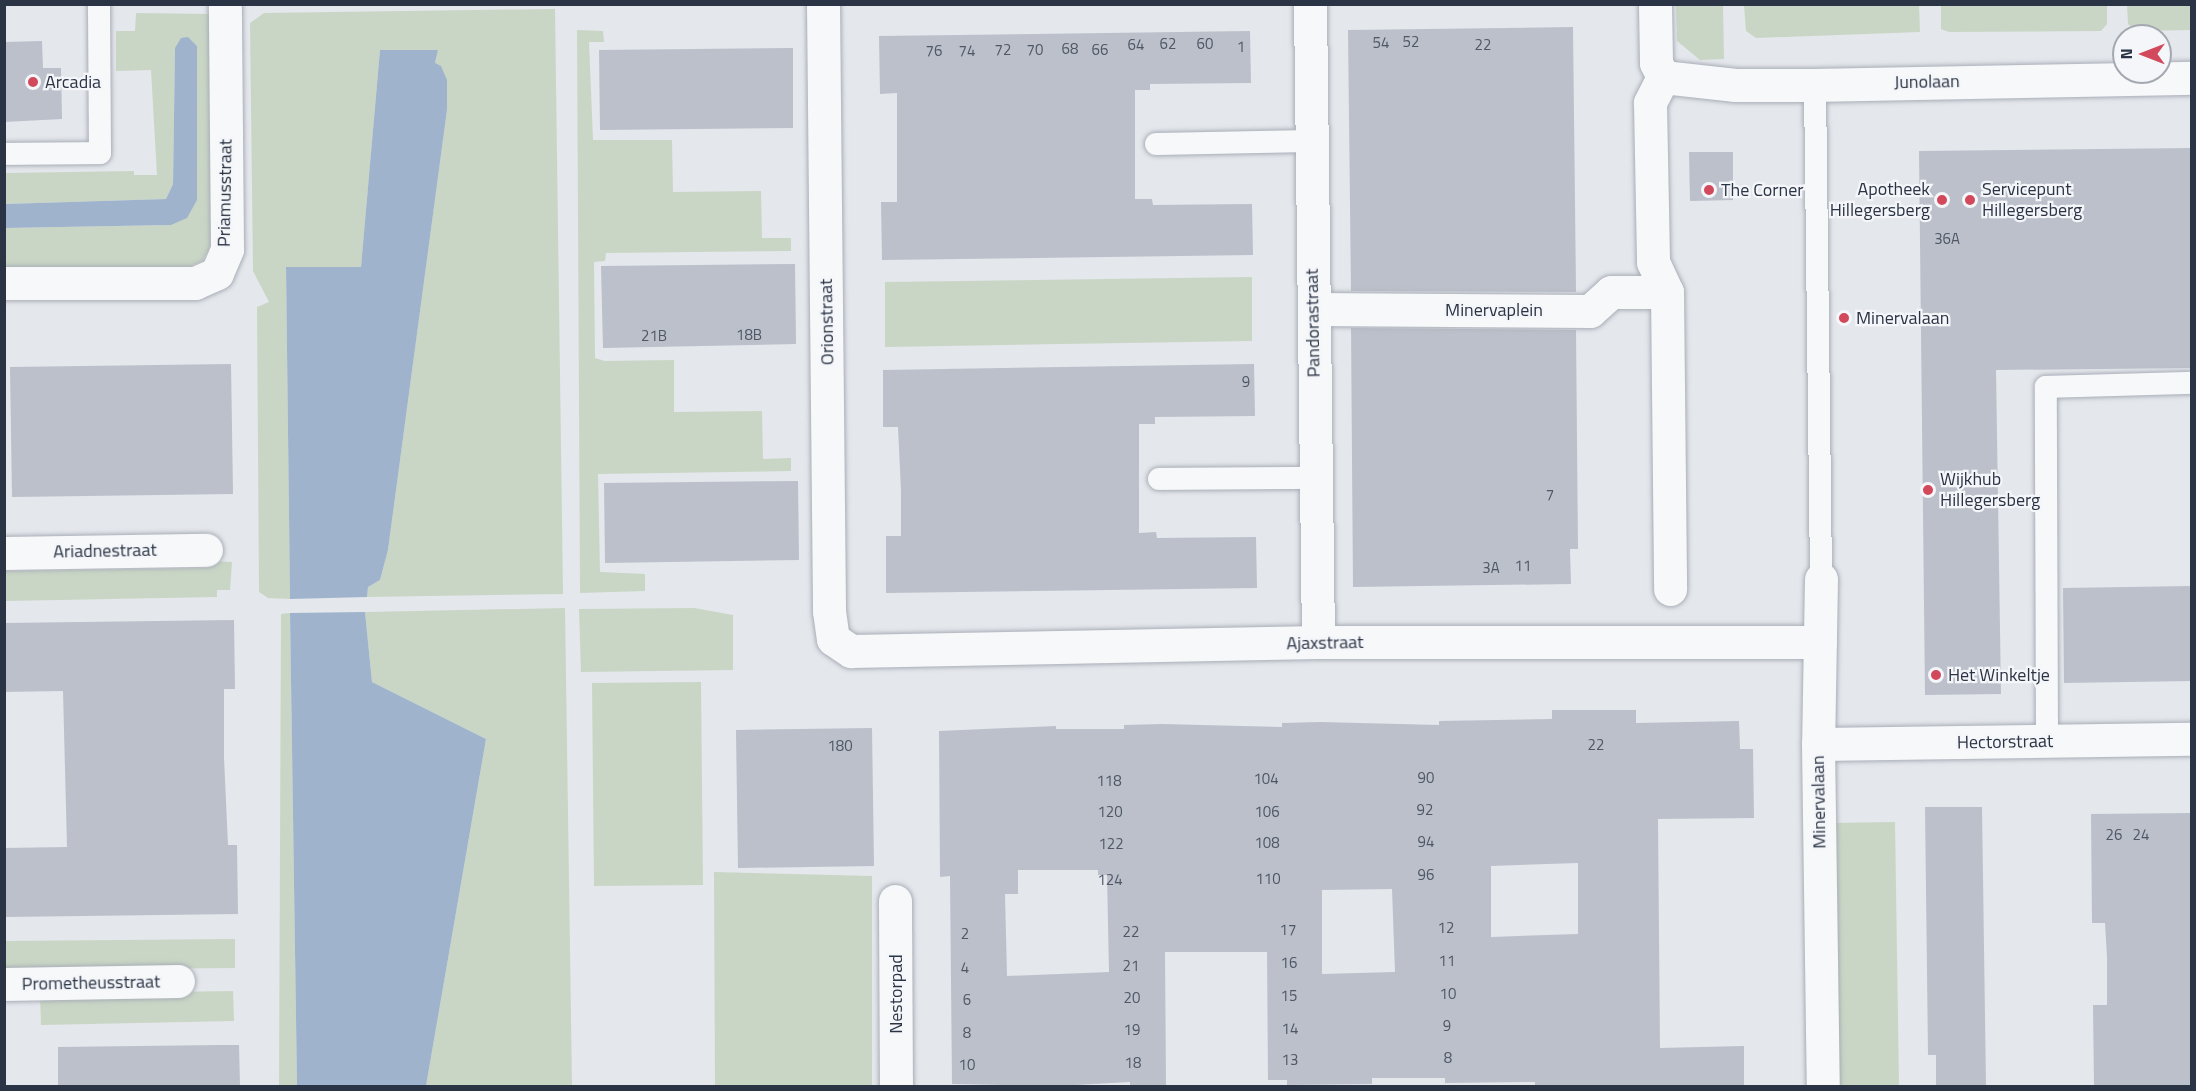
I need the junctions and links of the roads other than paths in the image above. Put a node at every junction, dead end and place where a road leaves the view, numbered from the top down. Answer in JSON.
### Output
{"nodes":[{"id":1,"x":99,"y":4,"type":"edge"},
{"id":2,"x":225,"y":4,"type":"edge"},
{"id":3,"x":823,"y":4,"type":"edge"},
{"id":4,"x":1310,"y":4,"type":"edge"},
{"id":5,"x":1655,"y":4,"type":"edge"},
{"id":6,"x":1663,"y":77,"type":"junction"},
{"id":7,"x":2192,"y":78,"type":"edge"},
{"id":8,"x":1815,"y":85,"type":"junction"},
{"id":9,"x":1311,"y":141,"type":"junction"},
{"id":10,"x":1156,"y":144,"type":"dead end"},
{"id":11,"x":4,"y":154,"type":"edge"},
{"id":12,"x":4,"y":283,"type":"edge"},
{"id":13,"x":1667,"y":292,"type":"junction"},
{"id":14,"x":1314,"y":309,"type":"junction"},
{"id":15,"x":2192,"y":383,"type":"edge"},
{"id":16,"x":1315,"y":478,"type":"junction"},
{"id":17,"x":1159,"y":479,"type":"dead end"},
{"id":18,"x":206,"y":550,"type":"dead end"},
{"id":19,"x":4,"y":553,"type":"edge"},
{"id":20,"x":1821,"y":579,"type":"joint"},
{"id":21,"x":1670,"y":589,"type":"dead end"},
{"id":22,"x":833,"y":639,"type":"joint"},
{"id":23,"x":1318,"y":642,"type":"junction"},
{"id":24,"x":1820,"y":642,"type":"junction"},
{"id":25,"x":2192,"y":739,"type":"edge"},
{"id":26,"x":2047,"y":741,"type":"junction"},
{"id":27,"x":1818,"y":744,"type":"junction"},
{"id":28,"x":895,"y":901,"type":"dead end"},
{"id":29,"x":178,"y":981,"type":"dead end"},
{"id":30,"x":4,"y":984,"type":"edge"},
{"id":31,"x":896,"y":1086,"type":"edge"},
{"id":32,"x":1823,"y":1086,"type":"edge"}],
"edges":[{"from":1,"to":11,"type":"lane"},
{"from":2,"to":12,"type":"street","name":"Priamusstraat"},
{"from":3,"to":22,"type":"street","name":"Orionstraat"},
{"from":4,"to":9,"type":"street","name":"Pandorastraat"},
{"from":5,"to":6,"type":"street"},
{"from":6,"to":8,"type":"street","name":"Junolaan"},
{"from":6,"to":13,"type":"street"},
{"from":7,"to":8,"type":"street","name":"Junolaan"},
{"from":8,"to":20,"type":"lane","name":"Minervalaan"},
{"from":9,"to":10,"type":"lane"},
{"from":9,"to":14,"type":"street","name":"Pandorastraat"},
{"from":13,"to":14,"type":"street","name":"Minervaplein"},
{"from":13,"to":21,"type":"street"},
{"from":14,"to":16,"type":"street","name":"Pandorastraat"},
{"from":15,"to":26,"type":"lane"},
{"from":16,"to":17,"type":"lane"},
{"from":16,"to":23,"type":"street","name":"Pandorastraat"},
{"from":18,"to":19,"type":"street","name":"Ariadnestraat"},
{"from":20,"to":24,"type":"street","name":"Minervalaan"},
{"from":22,"to":23,"type":"street","name":"Ajaxstraat"},
{"from":23,"to":24,"type":"street","name":"Ajaxstraat"},
{"from":24,"to":27,"type":"street","name":"Minervalaan"},
{"from":25,"to":26,"type":"street","name":"Hectorstraat"},
{"from":26,"to":27,"type":"street","name":"Hectorstraat"},
{"from":27,"to":32,"type":"street","name":"Minervalaan"},
{"from":28,"to":31,"type":"street","name":"Nestorpad"},
{"from":29,"to":30,"type":"street","name":"Prometheusstraat"}]}
